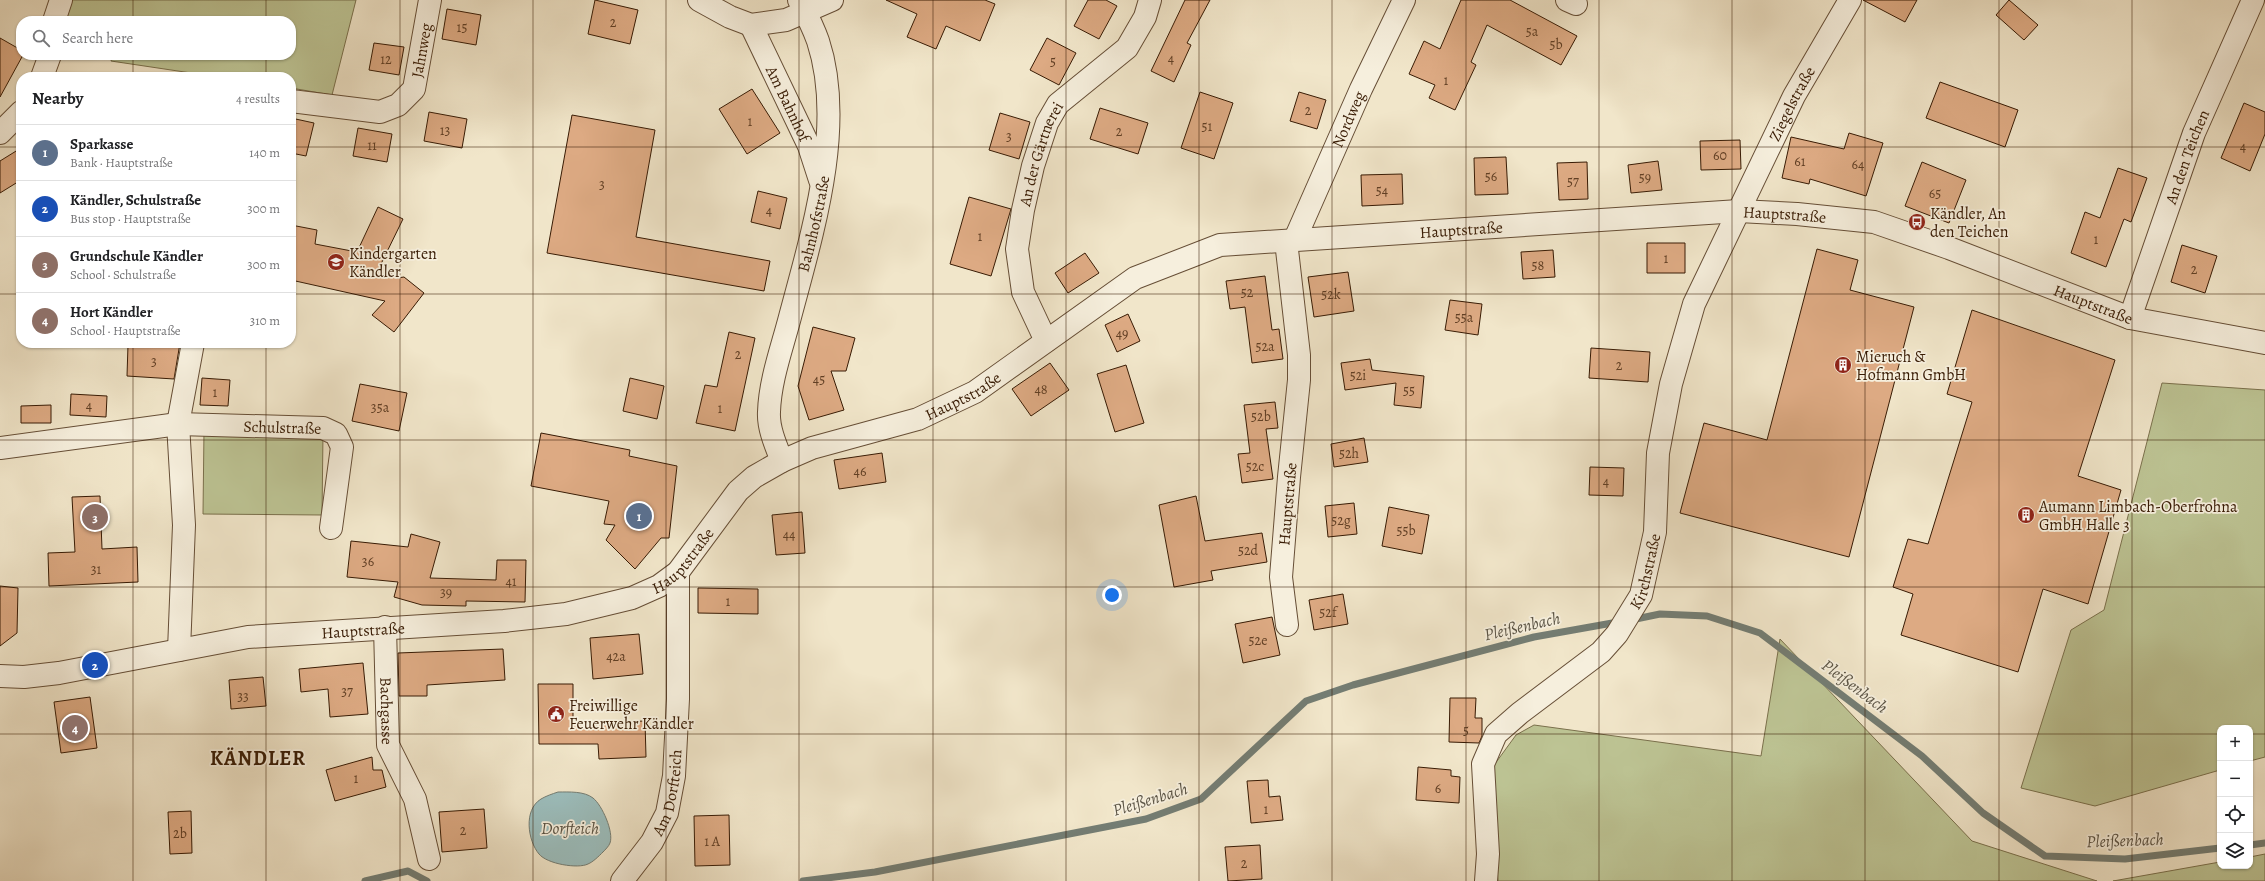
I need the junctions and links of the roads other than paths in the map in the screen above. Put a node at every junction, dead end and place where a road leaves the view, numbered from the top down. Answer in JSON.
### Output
{"nodes":[{"id":1,"x":61,"y":0,"type":"edge"},
{"id":2,"x":430,"y":0,"type":"edge"},
{"id":3,"x":699,"y":0,"type":"edge"},
{"id":4,"x":832,"y":0,"type":"edge"},
{"id":5,"x":1150,"y":0,"type":"edge"},
{"id":6,"x":1404,"y":0,"type":"edge"},
{"id":7,"x":1850,"y":0,"type":"edge"},
{"id":8,"x":2253,"y":0,"type":"edge"},
{"id":9,"x":802,"y":6,"type":"edge"},
{"id":10,"x":56,"y":16,"type":"edge"},
{"id":11,"x":750,"y":25,"type":"junction"},
{"id":12,"x":296,"y":102,"type":"edge"},
{"id":13,"x":16,"y":117,"type":"edge"},
{"id":14,"x":0,"y":133,"type":"edge"},
{"id":15,"x":822,"y":185,"type":"junction"},
{"id":16,"x":1739,"y":211,"type":"junction"},
{"id":17,"x":1290,"y":240,"type":"junction"},
{"id":18,"x":2130,"y":318,"type":"junction"},
{"id":19,"x":1046,"y":341,"type":"junction"},
{"id":20,"x":2265,"y":343,"type":"edge"},
{"id":21,"x":192,"y":348,"type":"edge"},
{"id":22,"x":178,"y":424,"type":"junction"},
{"id":23,"x":0,"y":448,"type":"edge"},
{"id":24,"x":782,"y":461,"type":"junction"},
{"id":25,"x":331,"y":528,"type":"dead end"},
{"id":26,"x":678,"y":572,"type":"junction"},
{"id":27,"x":1287,"y":625,"type":"dead end"},
{"id":28,"x":385,"y":627,"type":"junction"},
{"id":29,"x":179,"y":650,"type":"junction"},
{"id":30,"x":0,"y":676,"type":"edge"},
{"id":31,"x":429,"y":859,"type":"dead end"},
{"id":32,"x":622,"y":881,"type":"edge"},
{"id":33,"x":1486,"y":881,"type":"edge"}],
"edges":[{"from":1,"to":10,"type":"street"},
{"from":2,"to":12,"type":"street","name":"Jahnweg"},
{"from":3,"to":11,"type":"street"},
{"from":4,"to":9,"type":"street"},
{"from":5,"to":19,"type":"street","name":"An der Gärtnerei"},
{"from":6,"to":17,"type":"street","name":"Nordweg"},
{"from":7,"to":16,"type":"street","name":"Ziegelstraße"},
{"from":8,"to":18,"type":"street","name":"An den Teichen"},
{"from":9,"to":11,"type":"street"},
{"from":9,"to":15,"type":"street","name":"Bahnhofstraße"},
{"from":11,"to":15,"type":"street","name":"Am Bahnhof"},
{"from":13,"to":14,"type":"street"},
{"from":15,"to":24,"type":"street","name":"Bahnhofstraße"},
{"from":16,"to":17,"type":"street","name":"Hauptstraße"},
{"from":16,"to":18,"type":"street","name":"Hauptstraße"},
{"from":16,"to":33,"type":"street","name":"Kirchstraße"},
{"from":17,"to":19,"type":"street","name":"Hauptstraße"},
{"from":17,"to":27,"type":"street","name":"Hauptstraße"},
{"from":18,"to":20,"type":"street","name":"Hauptstraße"},
{"from":19,"to":24,"type":"street","name":"Hauptstraße"},
{"from":21,"to":22,"type":"street"},
{"from":22,"to":23,"type":"street","name":"Schulstraße"},
{"from":22,"to":25,"type":"street","name":"Schulstraße"},
{"from":22,"to":29,"type":"street"},
{"from":24,"to":26,"type":"street","name":"Hauptstraße"},
{"from":26,"to":28,"type":"street","name":"Hauptstraße"},
{"from":26,"to":32,"type":"street","name":"Am Dorfteich"},
{"from":28,"to":29,"type":"street","name":"Hauptstraße"},
{"from":28,"to":31,"type":"street","name":"Bachgasse"},
{"from":29,"to":30,"type":"street","name":"Hauptstraße"}]}
